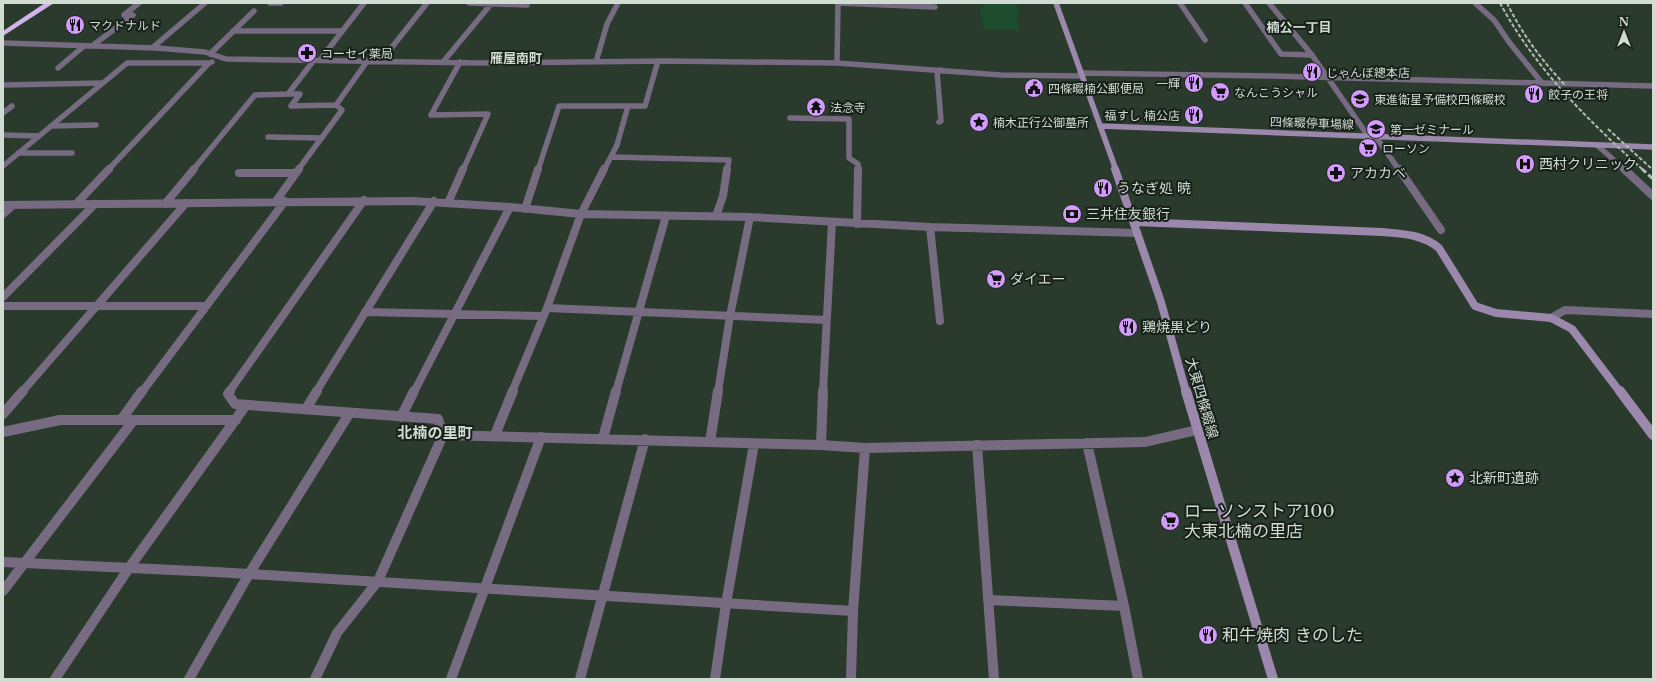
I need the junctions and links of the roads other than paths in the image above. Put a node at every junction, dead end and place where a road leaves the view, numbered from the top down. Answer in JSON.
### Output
{"nodes":[{"id":1,"x":50,"y":3,"type":"edge"},
{"id":2,"x":139,"y":3,"type":"edge"},
{"id":3,"x":205,"y":3,"type":"edge"},
{"id":4,"x":270,"y":3,"type":"edge"},
{"id":5,"x":282,"y":3,"type":"edge"},
{"id":6,"x":364,"y":3,"type":"edge"},
{"id":7,"x":427,"y":3,"type":"edge"},
{"id":8,"x":469,"y":3,"type":"edge"},
{"id":9,"x":618,"y":3,"type":"edge"},
{"id":10,"x":838,"y":3,"type":"edge"},
{"id":11,"x":1056,"y":3,"type":"edge"},
{"id":12,"x":1180,"y":3,"type":"edge"},
{"id":13,"x":1245,"y":3,"type":"edge"},
{"id":14,"x":1269,"y":3,"type":"edge"},
{"id":15,"x":1475,"y":3,"type":"edge"},
{"id":16,"x":491,"y":4,"type":"junction"},
{"id":17,"x":527,"y":6,"type":"dead end"},
{"id":18,"x":935,"y":7,"type":"dead end"},
{"id":19,"x":254,"y":11,"type":"dead end"},
{"id":20,"x":233,"y":31,"type":"junction"},
{"id":21,"x":342,"y":31,"type":"junction"},
{"id":22,"x":3,"y":34,"type":"edge"},
{"id":23,"x":1205,"y":40,"type":"dead end"},
{"id":24,"x":3,"y":43,"type":"edge"},
{"id":25,"x":84,"y":46,"type":"junction"},
{"id":26,"x":92,"y":46,"type":"junction"},
{"id":27,"x":153,"y":50,"type":"junction"},
{"id":28,"x":210,"y":54,"type":"junction"},
{"id":29,"x":1312,"y":54,"type":"junction"},
{"id":30,"x":145,"y":58,"type":"dead end"},
{"id":31,"x":226,"y":59,"type":"junction"},
{"id":32,"x":317,"y":60,"type":"junction"},
{"id":33,"x":368,"y":60,"type":"junction"},
{"id":34,"x":382,"y":61,"type":"junction"},
{"id":35,"x":658,"y":61,"type":"junction"},
{"id":36,"x":139,"y":62,"type":"junction"},
{"id":37,"x":209,"y":62,"type":"junction"},
{"id":38,"x":443,"y":62,"type":"junction"},
{"id":39,"x":460,"y":62,"type":"junction"},
{"id":40,"x":596,"y":62,"type":"junction"},
{"id":41,"x":837,"y":63,"type":"junction"},
{"id":42,"x":58,"y":68,"type":"dead end"},
{"id":43,"x":941,"y":70,"type":"junction"},
{"id":44,"x":1081,"y":75,"type":"junction"},
{"id":45,"x":1328,"y":78,"type":"junction"},
{"id":46,"x":102,"y":83,"type":"junction"},
{"id":47,"x":1542,"y":83,"type":"junction"},
{"id":48,"x":3,"y":85,"type":"edge"},
{"id":49,"x":1653,"y":86,"type":"edge"},
{"id":50,"x":288,"y":94,"type":"junction"},
{"id":51,"x":336,"y":105,"type":"junction"},
{"id":52,"x":12,"y":106,"type":"dead end"},
{"id":53,"x":628,"y":106,"type":"junction"},
{"id":54,"x":3,"y":113,"type":"edge"},
{"id":55,"x":790,"y":118,"type":"dead end"},
{"id":56,"x":939,"y":122,"type":"dead end"},
{"id":57,"x":96,"y":125,"type":"dead end"},
{"id":58,"x":51,"y":126,"type":"junction"},
{"id":59,"x":1100,"y":126,"type":"junction"},
{"id":60,"x":3,"y":136,"type":"edge"},
{"id":61,"x":39,"y":136,"type":"junction"},
{"id":62,"x":1368,"y":136,"type":"junction"},
{"id":63,"x":268,"y":137,"type":"dead end"},
{"id":64,"x":1376,"y":137,"type":"junction"},
{"id":65,"x":322,"y":138,"type":"junction"},
{"id":66,"x":1597,"y":145,"type":"junction"},
{"id":67,"x":1652,"y":148,"type":"edge"},
{"id":68,"x":18,"y":153,"type":"junction"},
{"id":69,"x":72,"y":153,"type":"dead end"},
{"id":70,"x":612,"y":157,"type":"junction"},
{"id":71,"x":3,"y":166,"type":"edge"},
{"id":72,"x":239,"y":173,"type":"dead end"},
{"id":73,"x":296,"y":173,"type":"junction"},
{"id":74,"x":1653,"y":196,"type":"edge"},
{"id":75,"x":364,"y":200,"type":"junction"},
{"id":76,"x":276,"y":201,"type":"junction"},
{"id":77,"x":285,"y":201,"type":"junction"},
{"id":78,"x":434,"y":201,"type":"junction"},
{"id":79,"x":448,"y":203,"type":"junction"},
{"id":80,"x":76,"y":204,"type":"junction"},
{"id":81,"x":96,"y":204,"type":"junction"},
{"id":82,"x":165,"y":204,"type":"junction"},
{"id":83,"x":186,"y":204,"type":"junction"},
{"id":84,"x":3,"y":205,"type":"edge"},
{"id":85,"x":13,"y":205,"type":"junction"},
{"id":86,"x":510,"y":207,"type":"junction"},
{"id":87,"x":525,"y":209,"type":"junction"},
{"id":88,"x":3,"y":214,"type":"edge"},
{"id":89,"x":581,"y":214,"type":"junction"},
{"id":90,"x":666,"y":216,"type":"junction"},
{"id":91,"x":716,"y":216,"type":"junction"},
{"id":92,"x":750,"y":217,"type":"junction"},
{"id":93,"x":832,"y":222,"type":"junction"},
{"id":94,"x":1135,"y":222,"type":"junction"},
{"id":95,"x":857,"y":224,"type":"junction"},
{"id":96,"x":930,"y":227,"type":"junction"},
{"id":97,"x":1441,"y":230,"type":"dead end"},
{"id":98,"x":1137,"y":233,"type":"junction"},
{"id":99,"x":3,"y":297,"type":"edge"},
{"id":100,"x":3,"y":306,"type":"edge"},
{"id":101,"x":205,"y":306,"type":"junction"},
{"id":102,"x":98,"y":307,"type":"junction"},
{"id":103,"x":547,"y":308,"type":"junction"},
{"id":104,"x":365,"y":312,"type":"junction"},
{"id":105,"x":639,"y":312,"type":"junction"},
{"id":106,"x":454,"y":313,"type":"junction"},
{"id":107,"x":1653,"y":314,"type":"edge"},
{"id":108,"x":543,"y":316,"type":"junction"},
{"id":109,"x":730,"y":316,"type":"junction"},
{"id":110,"x":1551,"y":318,"type":"junction"},
{"id":111,"x":826,"y":320,"type":"junction"},
{"id":112,"x":940,"y":321,"type":"dead end"},
{"id":113,"x":246,"y":405,"type":"junction"},
{"id":114,"x":306,"y":409,"type":"junction"},
{"id":115,"x":3,"y":414,"type":"edge"},
{"id":116,"x":349,"y":414,"type":"junction"},
{"id":117,"x":400,"y":417,"type":"junction"},
{"id":118,"x":121,"y":420,"type":"junction"},
{"id":119,"x":236,"y":420,"type":"junction"},
{"id":120,"x":133,"y":421,"type":"junction"},
{"id":121,"x":1197,"y":430,"type":"junction"},
{"id":122,"x":3,"y":432,"type":"edge"},
{"id":123,"x":443,"y":434,"type":"junction"},
{"id":124,"x":495,"y":435,"type":"junction"},
{"id":125,"x":1653,"y":435,"type":"edge"},
{"id":126,"x":541,"y":437,"type":"junction"},
{"id":127,"x":603,"y":438,"type":"junction"},
{"id":128,"x":645,"y":439,"type":"junction"},
{"id":129,"x":710,"y":442,"type":"junction"},
{"id":130,"x":1087,"y":443,"type":"junction"},
{"id":131,"x":754,"y":444,"type":"junction"},
{"id":132,"x":822,"y":445,"type":"junction"},
{"id":133,"x":977,"y":446,"type":"junction"},
{"id":134,"x":865,"y":448,"type":"junction"},
{"id":135,"x":3,"y":562,"type":"edge"},
{"id":136,"x":24,"y":563,"type":"junction"},
{"id":137,"x":130,"y":568,"type":"junction"},
{"id":138,"x":249,"y":574,"type":"junction"},
{"id":139,"x":378,"y":581,"type":"junction"},
{"id":140,"x":485,"y":588,"type":"junction"},
{"id":141,"x":3,"y":591,"type":"edge"},
{"id":142,"x":602,"y":595,"type":"junction"},
{"id":143,"x":988,"y":600,"type":"junction"},
{"id":144,"x":726,"y":604,"type":"junction"},
{"id":145,"x":1124,"y":606,"type":"junction"},
{"id":146,"x":853,"y":611,"type":"junction"},
{"id":147,"x":55,"y":679,"type":"edge"},
{"id":148,"x":189,"y":679,"type":"edge"},
{"id":149,"x":315,"y":679,"type":"edge"},
{"id":150,"x":451,"y":679,"type":"edge"},
{"id":151,"x":580,"y":679,"type":"edge"},
{"id":152,"x":715,"y":679,"type":"edge"},
{"id":153,"x":851,"y":679,"type":"edge"},
{"id":154,"x":994,"y":679,"type":"edge"},
{"id":155,"x":1138,"y":679,"type":"edge"},
{"id":156,"x":1273,"y":679,"type":"edge"}],
"edges":[{"from":1,"to":22,"type":"highway"},
{"from":2,"to":26,"type":"street"},
{"from":3,"to":27,"type":"street"},
{"from":4,"to":5,"type":"street"},
{"from":6,"to":21,"type":"street"},
{"from":7,"to":34,"type":"street"},
{"from":8,"to":16,"type":"street"},
{"from":9,"to":40,"type":"street"},
{"from":10,"to":18,"type":"street"},
{"from":10,"to":41,"type":"street"},
{"from":11,"to":44,"type":"main road"},
{"from":12,"to":23,"type":"street"},
{"from":13,"to":29,"type":"street"},
{"from":14,"to":29,"type":"street"},
{"from":15,"to":47,"type":"street"},
{"from":16,"to":17,"type":"street"},
{"from":16,"to":38,"type":"street"},
{"from":19,"to":20,"type":"street"},
{"from":20,"to":21,"type":"street"},
{"from":20,"to":28,"type":"street"},
{"from":21,"to":32,"type":"street"},
{"from":24,"to":25,"type":"street"},
{"from":25,"to":26,"type":"street"},
{"from":25,"to":42,"type":"street"},
{"from":26,"to":27,"type":"street"},
{"from":27,"to":28,"type":"street"},
{"from":28,"to":31,"type":"street"},
{"from":29,"to":45,"type":"street"},
{"from":30,"to":36,"type":"street"},
{"from":31,"to":32,"type":"street"},
{"from":31,"to":37,"type":"street"},
{"from":32,"to":33,"type":"street"},
{"from":32,"to":50,"type":"street"},
{"from":33,"to":34,"type":"street"},
{"from":33,"to":51,"type":"street"},
{"from":34,"to":38,"type":"street"},
{"from":35,"to":40,"type":"street"},
{"from":35,"to":41,"type":"street"},
{"from":35,"to":53,"type":"street"},
{"from":36,"to":37,"type":"street"},
{"from":36,"to":46,"type":"street"},
{"from":37,"to":80,"type":"street"},
{"from":38,"to":39,"type":"street"},
{"from":39,"to":40,"type":"street"},
{"from":39,"to":79,"type":"street"},
{"from":41,"to":43,"type":"street"},
{"from":43,"to":44,"type":"street"},
{"from":43,"to":56,"type":"street"},
{"from":44,"to":45,"type":"street"},
{"from":44,"to":59,"type":"main road"},
{"from":45,"to":47,"type":"street"},
{"from":45,"to":62,"type":"street"},
{"from":46,"to":48,"type":"street"},
{"from":46,"to":58,"type":"street"},
{"from":47,"to":49,"type":"street"},
{"from":50,"to":51,"type":"street"},
{"from":50,"to":82,"type":"street"},
{"from":51,"to":65,"type":"street"},
{"from":52,"to":54,"type":"street"},
{"from":53,"to":70,"type":"street"},
{"from":53,"to":87,"type":"street"},
{"from":55,"to":95,"type":"street"},
{"from":57,"to":58,"type":"street"},
{"from":58,"to":61,"type":"street"},
{"from":59,"to":62,"type":"main road","name":"四條畷停車場線"},
{"from":59,"to":94,"type":"main road","name":"大東四條畷線"},
{"from":60,"to":61,"type":"street"},
{"from":61,"to":68,"type":"street"},
{"from":62,"to":64,"type":"main road","name":"四條畷停車場線"},
{"from":63,"to":65,"type":"street"},
{"from":64,"to":66,"type":"main road","name":"四條畷停車場線"},
{"from":64,"to":97,"type":"street"},
{"from":65,"to":73,"type":"street"},
{"from":66,"to":67,"type":"main road","name":"四條畷停車場線"},
{"from":66,"to":74,"type":"street"},
{"from":68,"to":69,"type":"street"},
{"from":68,"to":71,"type":"street"},
{"from":70,"to":89,"type":"street"},
{"from":70,"to":91,"type":"street"},
{"from":72,"to":73,"type":"street"},
{"from":73,"to":76,"type":"street"},
{"from":75,"to":77,"type":"street"},
{"from":75,"to":78,"type":"street"},
{"from":75,"to":113,"type":"street"},
{"from":76,"to":77,"type":"street"},
{"from":76,"to":83,"type":"street"},
{"from":77,"to":101,"type":"street"},
{"from":78,"to":79,"type":"street"},
{"from":78,"to":104,"type":"street"},
{"from":79,"to":86,"type":"street"},
{"from":80,"to":81,"type":"street"},
{"from":80,"to":85,"type":"street"},
{"from":81,"to":82,"type":"street"},
{"from":81,"to":99,"type":"street"},
{"from":82,"to":83,"type":"street"},
{"from":83,"to":102,"type":"street"},
{"from":84,"to":85,"type":"street"},
{"from":85,"to":88,"type":"street"},
{"from":86,"to":87,"type":"street"},
{"from":86,"to":106,"type":"street"},
{"from":87,"to":89,"type":"street"},
{"from":89,"to":90,"type":"street"},
{"from":89,"to":103,"type":"street"},
{"from":90,"to":91,"type":"street"},
{"from":90,"to":105,"type":"street"},
{"from":91,"to":92,"type":"street"},
{"from":92,"to":93,"type":"street"},
{"from":92,"to":109,"type":"street"},
{"from":93,"to":95,"type":"street"},
{"from":93,"to":111,"type":"street"},
{"from":94,"to":98,"type":"main road","name":"大東四條畷線"},
{"from":94,"to":110,"type":"main road"},
{"from":95,"to":96,"type":"street"},
{"from":96,"to":98,"type":"street"},
{"from":96,"to":112,"type":"street"},
{"from":98,"to":121,"type":"main road","name":"大東四條畷線"},
{"from":100,"to":102,"type":"street"},
{"from":101,"to":102,"type":"street"},
{"from":101,"to":118,"type":"street"},
{"from":102,"to":115,"type":"street"},
{"from":103,"to":105,"type":"street"},
{"from":103,"to":108,"type":"street"},
{"from":104,"to":106,"type":"street"},
{"from":104,"to":114,"type":"street"},
{"from":105,"to":109,"type":"street"},
{"from":105,"to":127,"type":"street"},
{"from":106,"to":108,"type":"street"},
{"from":106,"to":117,"type":"street"},
{"from":107,"to":110,"type":"street"},
{"from":108,"to":124,"type":"street"},
{"from":109,"to":111,"type":"street"},
{"from":109,"to":129,"type":"street"},
{"from":110,"to":125,"type":"main road"},
{"from":111,"to":132,"type":"street"},
{"from":113,"to":114,"type":"street"},
{"from":113,"to":119,"type":"street"},
{"from":114,"to":116,"type":"street"},
{"from":116,"to":117,"type":"street"},
{"from":116,"to":138,"type":"street"},
{"from":117,"to":123,"type":"street"},
{"from":118,"to":120,"type":"street"},
{"from":118,"to":122,"type":"street"},
{"from":119,"to":120,"type":"street"},
{"from":119,"to":137,"type":"street"},
{"from":120,"to":136,"type":"street"},
{"from":121,"to":130,"type":"street"},
{"from":121,"to":156,"type":"main road","name":"大東四條畷線"},
{"from":123,"to":124,"type":"street"},
{"from":123,"to":139,"type":"street"},
{"from":124,"to":126,"type":"street"},
{"from":126,"to":127,"type":"street"},
{"from":126,"to":140,"type":"street"},
{"from":127,"to":128,"type":"street"},
{"from":128,"to":129,"type":"street"},
{"from":128,"to":142,"type":"street"},
{"from":129,"to":131,"type":"street"},
{"from":130,"to":133,"type":"street"},
{"from":130,"to":145,"type":"street"},
{"from":131,"to":132,"type":"street"},
{"from":131,"to":144,"type":"street"},
{"from":132,"to":134,"type":"street"},
{"from":133,"to":134,"type":"street"},
{"from":133,"to":143,"type":"street"},
{"from":134,"to":146,"type":"street"},
{"from":135,"to":136,"type":"street"},
{"from":136,"to":137,"type":"street"},
{"from":136,"to":141,"type":"street"},
{"from":137,"to":138,"type":"street"},
{"from":137,"to":147,"type":"street"},
{"from":138,"to":139,"type":"street"},
{"from":138,"to":148,"type":"street"},
{"from":139,"to":140,"type":"street"},
{"from":139,"to":149,"type":"street"},
{"from":140,"to":142,"type":"street"},
{"from":140,"to":150,"type":"street"},
{"from":142,"to":144,"type":"street"},
{"from":142,"to":151,"type":"street"},
{"from":143,"to":145,"type":"street"},
{"from":143,"to":154,"type":"street"},
{"from":144,"to":146,"type":"street"},
{"from":144,"to":152,"type":"street"},
{"from":145,"to":155,"type":"street"},
{"from":146,"to":153,"type":"street"}]}
